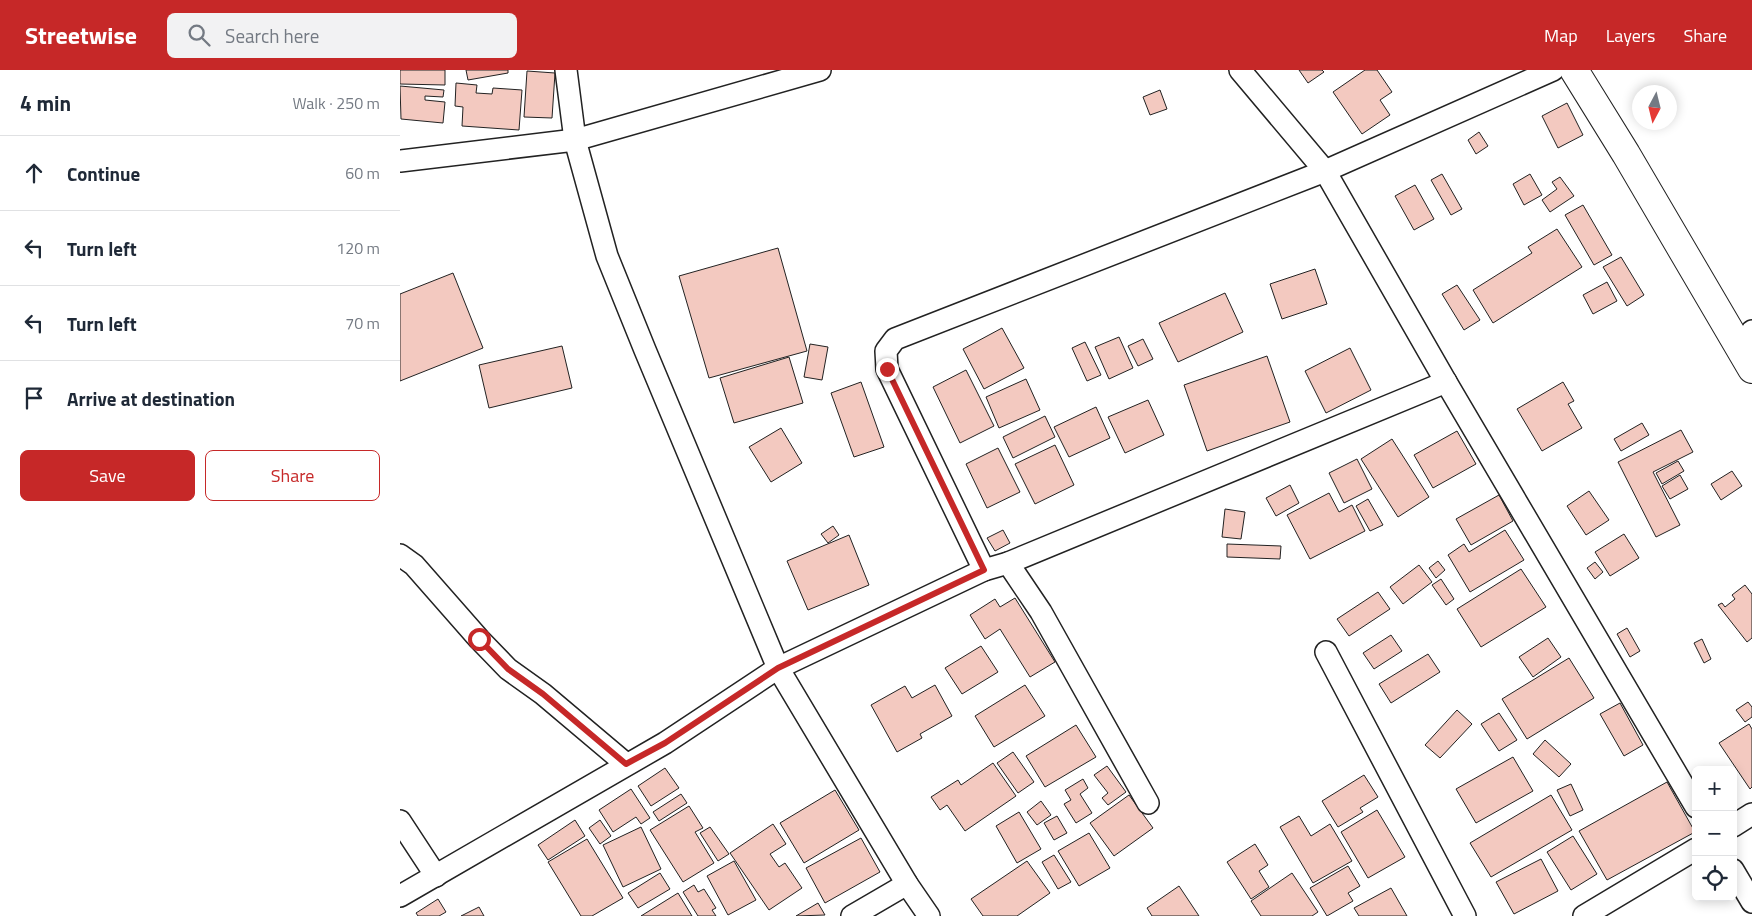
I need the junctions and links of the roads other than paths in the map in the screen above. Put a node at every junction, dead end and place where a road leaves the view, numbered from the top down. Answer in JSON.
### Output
{"nodes":[{"id":1,"x":566,"y":70,"type":"edge"},
{"id":2,"x":820,"y":70,"type":"edge"},
{"id":3,"x":1240,"y":70,"type":"edge"},
{"id":4,"x":1553,"y":70,"type":"edge"},
{"id":5,"x":1574,"y":70,"type":"edge"},
{"id":6,"x":575,"y":140,"type":"junction"},
{"id":7,"x":400,"y":161,"type":"edge"},
{"id":8,"x":1325,"y":171,"type":"junction"},
{"id":9,"x":1749,"y":351,"type":"edge"},
{"id":10,"x":1446,"y":382,"type":"junction"},
{"id":11,"x":400,"y":554,"type":"edge"},
{"id":12,"x":1008,"y":563,"type":"junction"},
{"id":13,"x":984,"y":570,"type":"junction"},
{"id":14,"x":1326,"y":652,"type":"dead end"},
{"id":15,"x":778,"y":668,"type":"junction"},
{"id":16,"x":626,"y":764,"type":"junction"},
{"id":17,"x":1692,"y":800,"type":"edge"},
{"id":18,"x":1148,"y":803,"type":"dead end"},
{"id":19,"x":1752,"y":814,"type":"edge"},
{"id":20,"x":400,"y":821,"type":"edge"},
{"id":21,"x":1737,"y":823,"type":"edge"},
{"id":22,"x":1692,"y":851,"type":"edge"},
{"id":23,"x":436,"y":876,"type":"junction"},
{"id":24,"x":1737,"y":877,"type":"edge"},
{"id":25,"x":907,"y":884,"type":"junction"},
{"id":26,"x":400,"y":896,"type":"edge"},
{"id":27,"x":1752,"y":902,"type":"edge"},
{"id":28,"x":852,"y":916,"type":"edge"},
{"id":29,"x":929,"y":916,"type":"edge"},
{"id":30,"x":1465,"y":916,"type":"edge"},
{"id":31,"x":1584,"y":916,"type":"edge"}],
"edges":[{"from":1,"to":6,"type":"street"},
{"from":2,"to":6,"type":"street"},
{"from":3,"to":8,"type":"street"},
{"from":4,"to":8,"type":"street"},
{"from":5,"to":9,"type":"highway"},
{"from":6,"to":7,"type":"street"},
{"from":6,"to":15,"type":"street"},
{"from":8,"to":10,"type":"street"},
{"from":8,"to":13,"type":"street"},
{"from":10,"to":12,"type":"street"},
{"from":10,"to":17,"type":"street"},
{"from":11,"to":16,"type":"street"},
{"from":12,"to":13,"type":"street"},
{"from":12,"to":18,"type":"street"},
{"from":13,"to":15,"type":"street"},
{"from":14,"to":30,"type":"street"},
{"from":15,"to":16,"type":"street"},
{"from":15,"to":25,"type":"street"},
{"from":16,"to":23,"type":"street"},
{"from":19,"to":21,"type":"street"},
{"from":20,"to":23,"type":"street"},
{"from":22,"to":31,"type":"street"},
{"from":23,"to":26,"type":"street"},
{"from":24,"to":27,"type":"street"},
{"from":25,"to":28,"type":"street"},
{"from":25,"to":29,"type":"street"}]}
